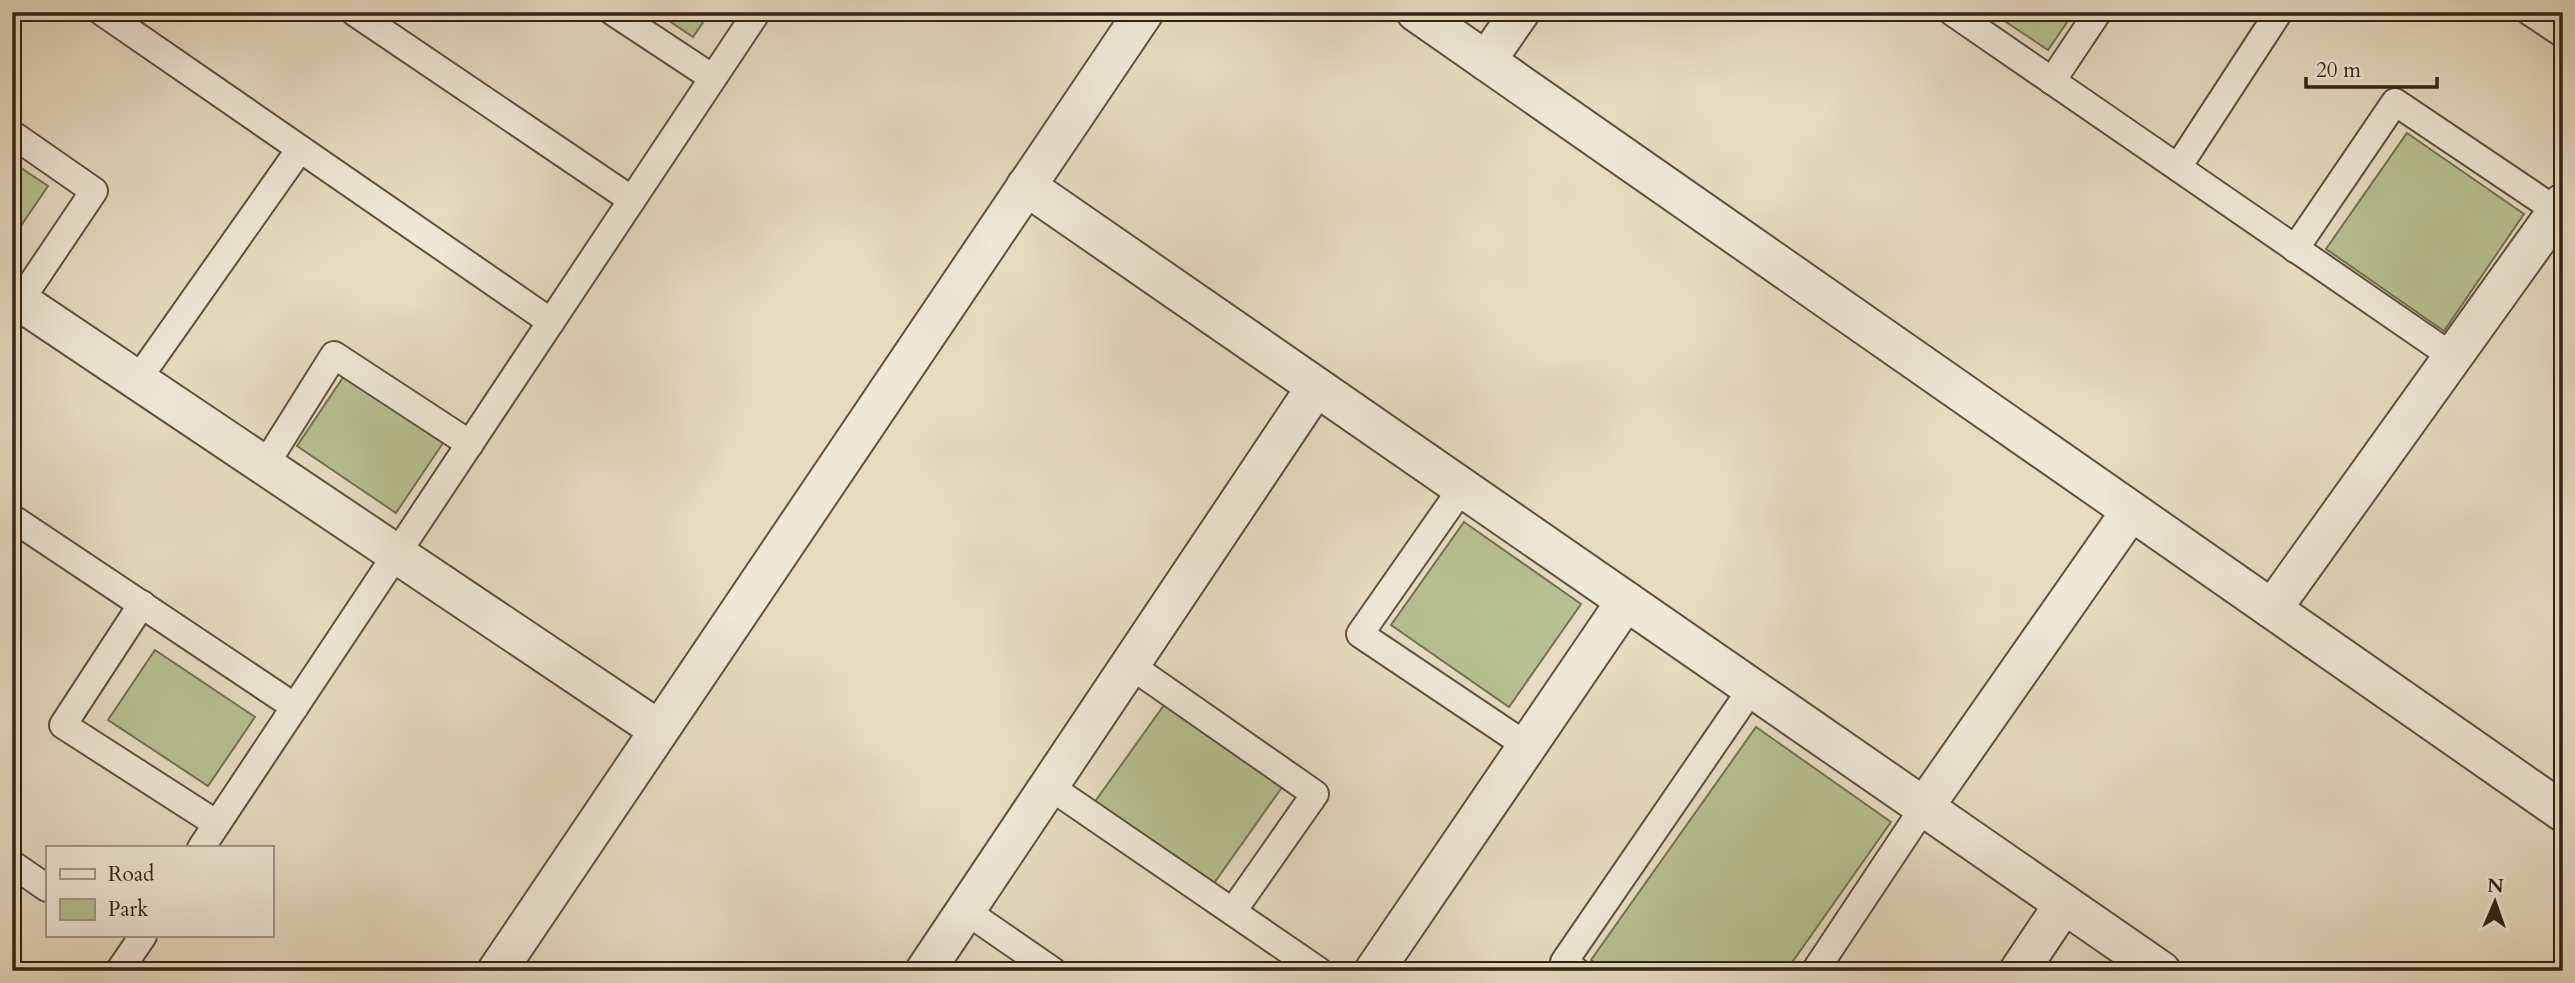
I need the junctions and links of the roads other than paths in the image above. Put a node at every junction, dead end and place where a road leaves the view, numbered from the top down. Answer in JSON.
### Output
{"nodes":[{"id":1,"x":102,"y":12,"type":"edge"},
{"id":2,"x":613,"y":12,"type":"edge"},
{"id":3,"x":757,"y":12,"type":"edge"},
{"id":4,"x":1144,"y":12,"type":"edge"},
{"id":5,"x":1416,"y":12,"type":"edge"},
{"id":6,"x":1520,"y":12,"type":"edge"},
{"id":7,"x":1952,"y":12,"type":"edge"},
{"id":8,"x":2098,"y":12,"type":"edge"},
{"id":9,"x":2279,"y":12,"type":"edge"},
{"id":10,"x":2530,"y":12,"type":"edge"},
{"id":11,"x":358,"y":13,"type":"edge"},
{"id":12,"x":2563,"y":34,"type":"edge"},
{"id":13,"x":1486,"y":61,"type":"junction"},
{"id":14,"x":713,"y":78,"type":"junction"},
{"id":15,"x":2052,"y":81,"type":"junction"},
{"id":16,"x":12,"y":134,"type":"edge"},
{"id":17,"x":300,"y":149,"type":"junction"},
{"id":18,"x":2178,"y":167,"type":"junction"},
{"id":19,"x":1026,"y":186,"type":"junction"},
{"id":20,"x":632,"y":200,"type":"junction"},
{"id":21,"x":2560,"y":207,"type":"edge"},
{"id":22,"x":2295,"y":249,"type":"junction"},
{"id":23,"x":16,"y":298,"type":"edge"},
{"id":24,"x":551,"y":321,"type":"junction"},
{"id":25,"x":2453,"y":356,"type":"junction"},
{"id":26,"x":138,"y":379,"type":"junction"},
{"id":27,"x":1317,"y":387,"type":"junction"},
{"id":28,"x":470,"y":444,"type":"junction"},
{"id":29,"x":265,"y":465,"type":"junction"},
{"id":30,"x":1462,"y":488,"type":"junction"},
{"id":31,"x":2131,"y":511,"type":"junction"},
{"id":32,"x":15,"y":526,"type":"edge"},
{"id":33,"x":397,"y":554,"type":"junction"},
{"id":34,"x":1626,"y":601,"type":"junction"},
{"id":35,"x":142,"y":604,"type":"junction"},
{"id":36,"x":2272,"y":610,"type":"junction"},
{"id":37,"x":1130,"y":665,"type":"junction"},
{"id":38,"x":1752,"y":688,"type":"junction"},
{"id":39,"x":295,"y":707,"type":"junction"},
{"id":40,"x":659,"y":730,"type":"junction"},
{"id":41,"x":1527,"y":746,"type":"junction"},
{"id":42,"x":1049,"y":786,"type":"junction"},
{"id":43,"x":1924,"y":807,"type":"junction"},
{"id":44,"x":2563,"y":812,"type":"edge"},
{"id":45,"x":217,"y":824,"type":"junction"},
{"id":46,"x":202,"y":846,"type":"edge"},
{"id":47,"x":12,"y":864,"type":"edge"},
{"id":48,"x":46,"y":887,"type":"edge"},
{"id":49,"x":2064,"y":904,"type":"junction"},
{"id":50,"x":966,"y":911,"type":"junction"},
{"id":51,"x":1233,"y":911,"type":"junction"},
{"id":52,"x":132,"y":940,"type":"edge"},
{"id":53,"x":119,"y":971,"type":"edge"},
{"id":54,"x":496,"y":971,"type":"edge"},
{"id":55,"x":925,"y":971,"type":"edge"},
{"id":56,"x":1053,"y":971,"type":"edge"},
{"id":57,"x":1319,"y":971,"type":"edge"},
{"id":58,"x":1374,"y":971,"type":"edge"},
{"id":59,"x":1576,"y":971,"type":"edge"},
{"id":60,"x":1815,"y":971,"type":"edge"},
{"id":61,"x":2019,"y":971,"type":"edge"},
{"id":62,"x":2161,"y":971,"type":"edge"}],
"edges":[{"from":1,"to":17,"type":"lane"},
{"from":2,"to":14,"type":"lane"},
{"from":3,"to":14,"type":"lane"},
{"from":4,"to":19,"type":"street"},
{"from":5,"to":13,"type":"street"},
{"from":6,"to":13,"type":"street"},
{"from":7,"to":15,"type":"lane"},
{"from":8,"to":15,"type":"lane"},
{"from":9,"to":18,"type":"lane"},
{"from":10,"to":12,"type":"lane"},
{"from":11,"to":20,"type":"lane"},
{"from":13,"to":31,"type":"street"},
{"from":14,"to":20,"type":"lane"},
{"from":15,"to":18,"type":"lane"},
{"from":16,"to":23,"type":"lane"},
{"from":17,"to":24,"type":"lane"},
{"from":17,"to":26,"type":"lane"},
{"from":18,"to":22,"type":"lane"},
{"from":19,"to":27,"type":"street"},
{"from":19,"to":40,"type":"street"},
{"from":20,"to":24,"type":"lane"},
{"from":21,"to":22,"type":"lane"},
{"from":21,"to":25,"type":"street"},
{"from":22,"to":25,"type":"lane"},
{"from":23,"to":26,"type":"street"},
{"from":24,"to":28,"type":"lane"},
{"from":25,"to":36,"type":"street"},
{"from":26,"to":29,"type":"street"},
{"from":27,"to":30,"type":"street"},
{"from":27,"to":37,"type":"street"},
{"from":28,"to":29,"type":"lane"},
{"from":28,"to":33,"type":"lane"},
{"from":29,"to":33,"type":"street"},
{"from":30,"to":34,"type":"street"},
{"from":30,"to":41,"type":"lane"},
{"from":31,"to":36,"type":"street"},
{"from":31,"to":43,"type":"street"},
{"from":32,"to":35,"type":"lane"},
{"from":33,"to":39,"type":"lane"},
{"from":33,"to":40,"type":"street"},
{"from":34,"to":38,"type":"street"},
{"from":34,"to":41,"type":"street"},
{"from":35,"to":39,"type":"lane"},
{"from":35,"to":45,"type":"lane"},
{"from":36,"to":44,"type":"street"},
{"from":37,"to":42,"type":"street"},
{"from":37,"to":51,"type":"lane"},
{"from":38,"to":43,"type":"street"},
{"from":38,"to":59,"type":"lane"},
{"from":39,"to":45,"type":"lane"},
{"from":40,"to":54,"type":"street"},
{"from":41,"to":58,"type":"street"},
{"from":42,"to":50,"type":"street"},
{"from":42,"to":51,"type":"lane"},
{"from":43,"to":49,"type":"street"},
{"from":43,"to":60,"type":"lane"},
{"from":45,"to":46,"type":"lane"},
{"from":47,"to":48,"type":"lane"},
{"from":49,"to":61,"type":"street"},
{"from":49,"to":62,"type":"street"},
{"from":50,"to":55,"type":"street"},
{"from":50,"to":56,"type":"lane"},
{"from":51,"to":57,"type":"lane"},
{"from":52,"to":53,"type":"lane"}]}
